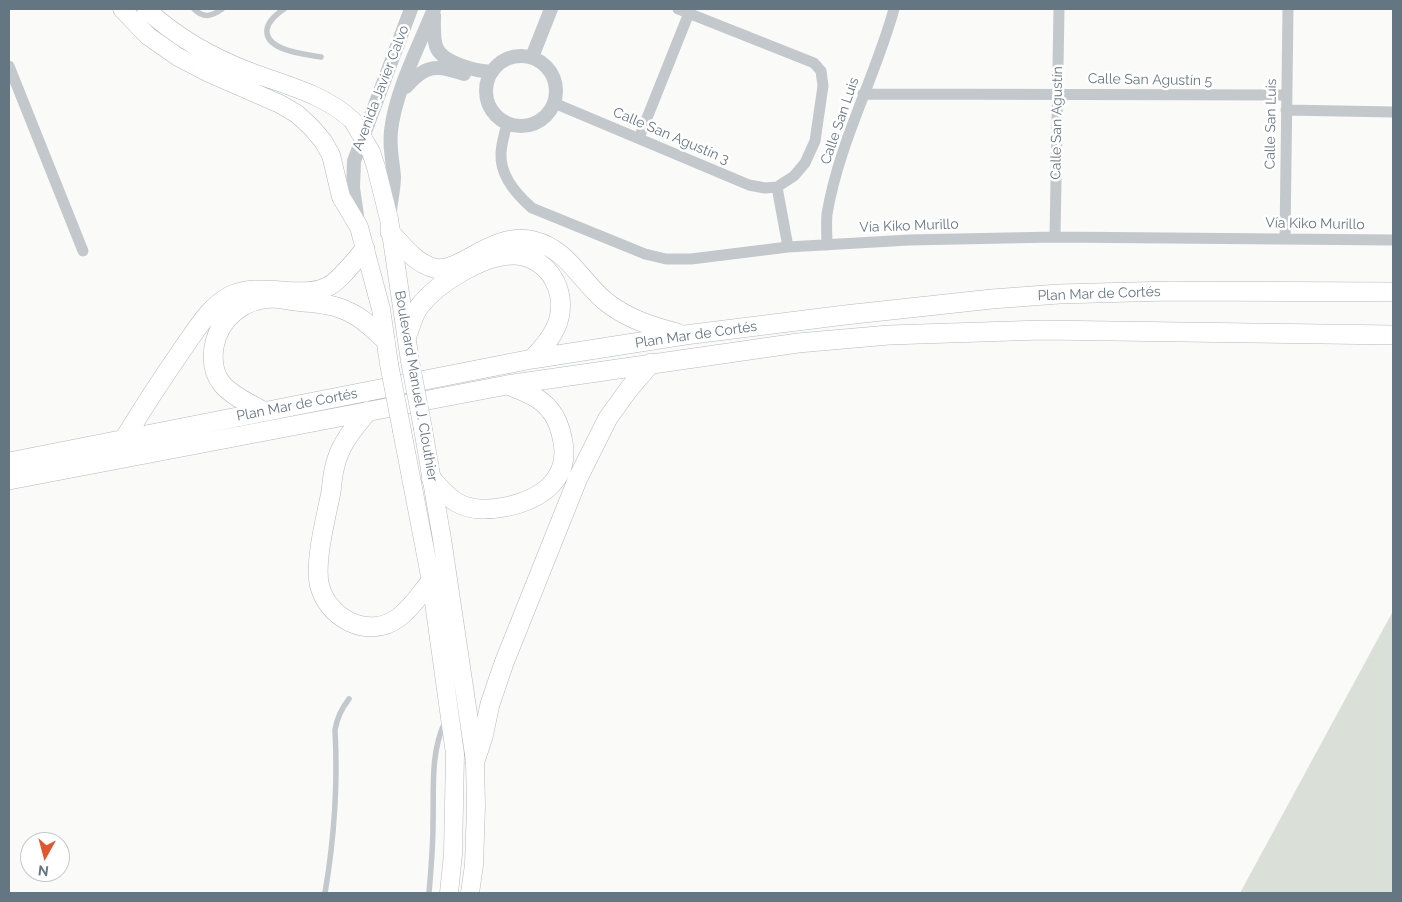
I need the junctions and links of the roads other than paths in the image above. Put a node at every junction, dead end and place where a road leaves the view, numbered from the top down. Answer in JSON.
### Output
{"nodes":[{"id":1,"x":122,"y":9,"type":"edge"},
{"id":2,"x":146,"y":9,"type":"edge"},
{"id":3,"x":194,"y":9,"type":"edge"},
{"id":4,"x":222,"y":9,"type":"edge"},
{"id":5,"x":284,"y":9,"type":"edge"},
{"id":6,"x":411,"y":9,"type":"edge"},
{"id":7,"x":434,"y":9,"type":"edge"},
{"id":8,"x":551,"y":9,"type":"edge"},
{"id":9,"x":678,"y":9,"type":"edge"},
{"id":10,"x":894,"y":9,"type":"edge"},
{"id":11,"x":1059,"y":9,"type":"edge"},
{"id":12,"x":1288,"y":9,"type":"edge"},
{"id":13,"x":689,"y":13,"type":"junction"},
{"id":14,"x":321,"y":57,"type":"dead end"},
{"id":15,"x":532,"y":57,"type":"junction"},
{"id":16,"x":9,"y":66,"type":"edge"},
{"id":17,"x":489,"y":78,"type":"junction"},
{"id":18,"x":863,"y":94,"type":"junction"},
{"id":19,"x":1058,"y":94,"type":"junction"},
{"id":20,"x":1287,"y":95,"type":"junction"},
{"id":21,"x":399,"y":96,"type":"junction"},
{"id":22,"x":554,"y":103,"type":"junction"},
{"id":23,"x":1286,"y":110,"type":"junction"},
{"id":24,"x":1393,"y":112,"type":"edge"},
{"id":25,"x":507,"y":123,"type":"junction"},
{"id":26,"x":639,"y":138,"type":"junction"},
{"id":27,"x":777,"y":187,"type":"junction"},
{"id":28,"x":389,"y":226,"type":"junction"},
{"id":29,"x":359,"y":227,"type":"junction"},
{"id":30,"x":1055,"y":237,"type":"junction"},
{"id":31,"x":1285,"y":239,"type":"junction"},
{"id":32,"x":1393,"y":240,"type":"edge"},
{"id":33,"x":828,"y":245,"type":"junction"},
{"id":34,"x":788,"y":247,"type":"junction"},
{"id":35,"x":365,"y":249,"type":"junction"},
{"id":36,"x":83,"y":251,"type":"dead end"},
{"id":37,"x":1393,"y":292,"type":"edge"},
{"id":38,"x":407,"y":335,"type":"junction"},
{"id":39,"x":685,"y":335,"type":"junction"},
{"id":40,"x":1393,"y":335,"type":"edge"},
{"id":41,"x":385,"y":340,"type":"junction"},
{"id":42,"x":532,"y":359,"type":"junction"},
{"id":43,"x":651,"y":363,"type":"junction"},
{"id":44,"x":507,"y":385,"type":"junction"},
{"id":45,"x":263,"y":411,"type":"junction"},
{"id":46,"x":368,"y":411,"type":"junction"},
{"id":47,"x":124,"y":440,"type":"junction"},
{"id":48,"x":9,"y":462,"type":"edge"},
{"id":49,"x":431,"y":478,"type":"junction"},
{"id":50,"x":9,"y":480,"type":"edge"},
{"id":51,"x":431,"y":580,"type":"junction"},
{"id":52,"x":349,"y":700,"type":"dead end"},
{"id":53,"x":449,"y":714,"type":"junction"},
{"id":54,"x":475,"y":761,"type":"junction"},
{"id":55,"x":325,"y":893,"type":"edge"},
{"id":56,"x":429,"y":893,"type":"edge"},
{"id":57,"x":448,"y":893,"type":"edge"},
{"id":58,"x":470,"y":893,"type":"edge"}],
"edges":[{"from":1,"to":29,"type":"main road","name":"Boulevard Manuel J. Clouthier"},
{"from":2,"to":28,"type":"main road","name":"Boulevard Manuel J. Clouthier","bridge":true},
{"from":3,"to":4,"type":"lane"},
{"from":5,"to":14,"type":"lane"},
{"from":6,"to":29,"type":"street","name":"Avenida Javier Calvo"},
{"from":7,"to":17,"type":"street"},
{"from":7,"to":21,"type":"street","name":"Avenida Javier Calvo"},
{"from":8,"to":15,"type":"street"},
{"from":9,"to":13,"type":"street"},
{"from":10,"to":18,"type":"street","name":"Calle San Luis"},
{"from":11,"to":19,"type":"street","name":"Calle San Agustín"},
{"from":12,"to":20,"type":"street","name":"Calle San Luis"},
{"from":13,"to":26,"type":"street"},
{"from":13,"to":27,"type":"street"},
{"from":15,"to":17,"type":"street"},
{"from":15,"to":22,"type":"street"},
{"from":16,"to":36,"type":"street"},
{"from":17,"to":21,"type":"street"},
{"from":17,"to":25,"type":"street"},
{"from":18,"to":19,"type":"street","name":"Calle San Agustín 5"},
{"from":18,"to":33,"type":"street","name":"Calle San Luis"},
{"from":19,"to":20,"type":"street","name":"Calle San Agustín 5"},
{"from":19,"to":30,"type":"street","name":"Calle San Agustín"},
{"from":20,"to":23,"type":"street","name":"Calle San Luis"},
{"from":21,"to":28,"type":"street","name":"Avenida Javier Calvo"},
{"from":22,"to":25,"type":"street"},
{"from":22,"to":26,"type":"street","name":"Calle San Agustín 3"},
{"from":23,"to":24,"type":"street"},
{"from":23,"to":31,"type":"street","name":"Calle San Luis"},
{"from":25,"to":34,"type":"street","name":"Vía Kiko Murillo"},
{"from":26,"to":27,"type":"street","name":"Calle San Agustín 3"},
{"from":27,"to":34,"type":"street"},
{"from":28,"to":38,"type":"main road","name":"Boulevard Manuel J. Clouthier"},
{"from":28,"to":39,"type":"highway"},
{"from":29,"to":35,"type":"main road","name":"Boulevard Manuel J. Clouthier"},
{"from":30,"to":31,"type":"street","name":"Vía Kiko Murillo"},
{"from":30,"to":33,"type":"street","name":"Vía Kiko Murillo"},
{"from":31,"to":32,"type":"street","name":"Vía Kiko Murillo"},
{"from":33,"to":34,"type":"street","name":"Vía Kiko Murillo"},
{"from":35,"to":41,"type":"main road","name":"Boulevard Manuel J. Clouthier"},
{"from":35,"to":47,"type":"highway"},
{"from":37,"to":39,"type":"highway","name":"Plan Mar de Cortés"},
{"from":38,"to":42,"type":"highway"},
{"from":38,"to":49,"type":"main road","name":"Boulevard Manuel J. Clouthier","bridge":true},
{"from":39,"to":42,"type":"highway","name":"Plan Mar de Cortés"},
{"from":40,"to":43,"type":"highway","name":"Plan Mar de Cortés"},
{"from":41,"to":45,"type":"highway"},
{"from":41,"to":51,"type":"main road","name":"Boulevard Manuel J. Clouthier","bridge":true},
{"from":42,"to":45,"type":"highway","name":"Plan Mar de Cortés"},
{"from":43,"to":44,"type":"highway","name":"Plan Mar de Cortés"},
{"from":43,"to":54,"type":"highway"},
{"from":44,"to":46,"type":"highway","name":"Plan Mar de Cortés"},
{"from":44,"to":49,"type":"highway"},
{"from":45,"to":47,"type":"highway","name":"Plan Mar de Cortés"},
{"from":46,"to":50,"type":"highway","name":"Plan Mar de Cortés"},
{"from":46,"to":51,"type":"highway"},
{"from":47,"to":48,"type":"highway","name":"Plan Mar de Cortés"},
{"from":49,"to":54,"type":"main road","name":"Boulevard Manuel J. Clouthier"},
{"from":51,"to":53,"type":"main road","name":"Boulevard Manuel J. Clouthier"},
{"from":52,"to":55,"type":"lane"},
{"from":53,"to":56,"type":"lane"},
{"from":53,"to":57,"type":"main road","name":"Boulevard Manuel J. Clouthier"},
{"from":54,"to":58,"type":"main road","name":"Boulevard Manuel J. Clouthier"}]}
